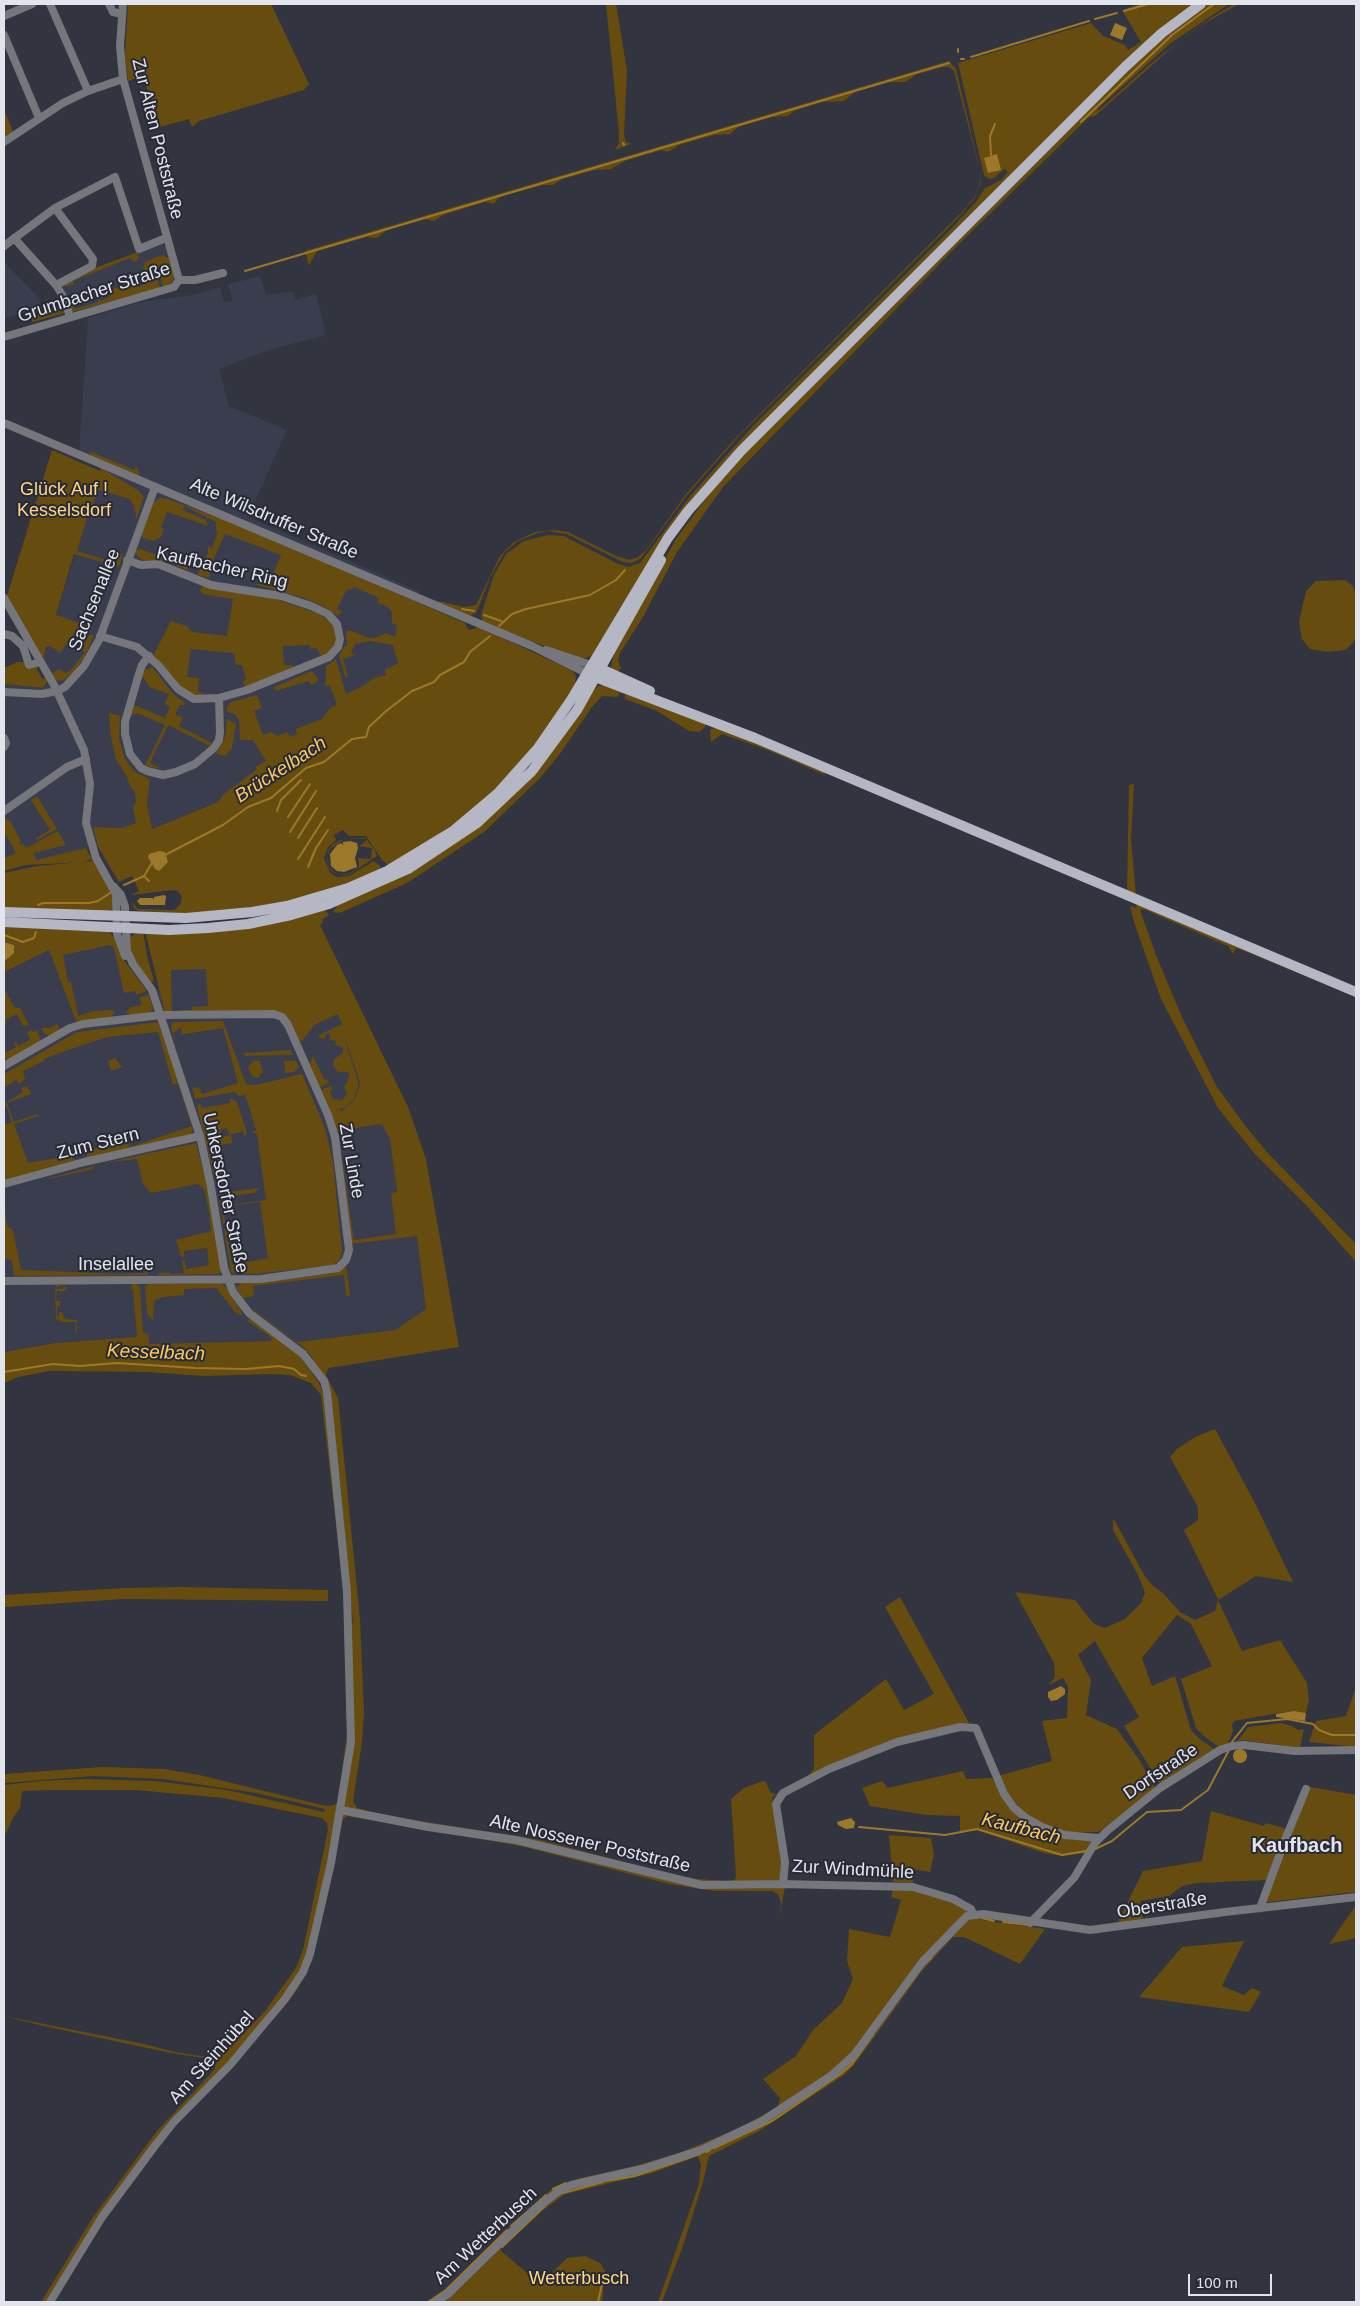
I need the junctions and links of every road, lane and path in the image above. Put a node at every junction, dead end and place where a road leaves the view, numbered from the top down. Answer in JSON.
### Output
{"nodes":[{"id":1,"x":32,"y":4,"type":"edge"},
{"id":2,"x":50,"y":4,"type":"edge"},
{"id":3,"x":109,"y":4,"type":"edge"},
{"id":4,"x":123,"y":4,"type":"edge"},
{"id":5,"x":1200,"y":5,"type":"edge"},
{"id":6,"x":122,"y":14,"type":"junction"},
{"id":7,"x":4,"y":16,"type":"edge"},
{"id":8,"x":4,"y":35,"type":"edge"},
{"id":9,"x":123,"y":79,"type":"junction"},
{"id":10,"x":88,"y":91,"type":"junction"},
{"id":11,"x":39,"y":118,"type":"junction"},
{"id":12,"x":6,"y":140,"type":"edge"},
{"id":13,"x":55,"y":208,"type":"junction"},
{"id":14,"x":14,"y":238,"type":"junction"},
{"id":15,"x":166,"y":238,"type":"junction"},
{"id":16,"x":4,"y":246,"type":"edge"},
{"id":17,"x":223,"y":273,"type":"dead end"},
{"id":18,"x":179,"y":280,"type":"junction"},
{"id":19,"x":56,"y":285,"type":"junction"},
{"id":20,"x":70,"y":317,"type":"junction"},
{"id":21,"x":4,"y":337,"type":"edge"},
{"id":22,"x":4,"y":423,"type":"edge"},
{"id":23,"x":155,"y":487,"type":"junction"},
{"id":24,"x":128,"y":560,"type":"junction"},
{"id":25,"x":4,"y":598,"type":"edge"},
{"id":26,"x":4,"y":634,"type":"edge"},
{"id":27,"x":100,"y":636,"type":"junction"},
{"id":28,"x":149,"y":656,"type":"junction"},
{"id":29,"x":40,"y":662,"type":"junction"},
{"id":30,"x":594,"y":671,"type":"junction"},
{"id":31,"x":4,"y":692,"type":"edge"},
{"id":32,"x":57,"y":692,"type":"junction"},
{"id":33,"x":219,"y":698,"type":"junction"},
{"id":34,"x":4,"y":738,"type":"edge"},
{"id":35,"x":4,"y":747,"type":"edge"},
{"id":36,"x":86,"y":759,"type":"junction"},
{"id":37,"x":4,"y":810,"type":"edge"},
{"id":38,"x":4,"y":912,"type":"edge"},
{"id":39,"x":122,"y":917,"type":"junction"},
{"id":40,"x":4,"y":922,"type":"edge"},
{"id":41,"x":122,"y":928,"type":"junction"},
{"id":42,"x":1356,"y":992,"type":"edge"},
{"id":43,"x":161,"y":1015,"type":"junction"},
{"id":44,"x":4,"y":1066,"type":"edge"},
{"id":45,"x":200,"y":1136,"type":"junction"},
{"id":46,"x":4,"y":1184,"type":"edge"},
{"id":47,"x":228,"y":1279,"type":"junction"},
{"id":48,"x":4,"y":1281,"type":"edge"},
{"id":49,"x":1356,"y":1750,"type":"edge"},
{"id":50,"x":1306,"y":1789,"type":"dead end"},
{"id":51,"x":341,"y":1810,"type":"junction"},
{"id":52,"x":1099,"y":1838,"type":"junction"},
{"id":53,"x":783,"y":1884,"type":"junction"},
{"id":54,"x":1356,"y":1896,"type":"edge"},
{"id":55,"x":1260,"y":1908,"type":"junction"},
{"id":56,"x":973,"y":1914,"type":"junction"},
{"id":57,"x":1030,"y":1923,"type":"junction"},
{"id":58,"x":50,"y":2302,"type":"edge"},
{"id":59,"x":436,"y":2302,"type":"edge"}],
"edges":[{"from":1,"to":7,"type":"street"},
{"from":2,"to":10,"type":"street"},
{"from":3,"to":6,"type":"street"},
{"from":4,"to":6,"type":"street","name":"Zur Alten Poststraße"},
{"from":5,"to":30,"type":"main road"},
{"from":6,"to":9,"type":"street","name":"Zur Alten Poststraße"},
{"from":8,"to":11,"type":"street"},
{"from":9,"to":10,"type":"street"},
{"from":9,"to":15,"type":"street","name":"Zur Alten Poststraße"},
{"from":10,"to":11,"type":"street"},
{"from":11,"to":12,"type":"street"},
{"from":13,"to":14,"type":"street"},
{"from":13,"to":15,"type":"street"},
{"from":13,"to":19,"type":"street"},
{"from":14,"to":16,"type":"street"},
{"from":14,"to":19,"type":"street"},
{"from":15,"to":18,"type":"street","name":"Zur Alten Poststraße"},
{"from":17,"to":18,"type":"street","name":"Grumbacher Straße"},
{"from":18,"to":20,"type":"street","name":"Grumbacher Straße"},
{"from":19,"to":20,"type":"street"},
{"from":20,"to":21,"type":"street","name":"Grumbacher Straße"},
{"from":22,"to":23,"type":"street","name":"Alte Wilsdruffer Straße"},
{"from":23,"to":24,"type":"street","name":"Sachsenallee"},
{"from":23,"to":30,"type":"street","name":"Alte Wilsdruffer Straße"},
{"from":24,"to":27,"type":"street","name":"Sachsenallee"},
{"from":24,"to":33,"type":"street","name":"Kaufbacher Ring"},
{"from":25,"to":29,"type":"street","name":"Unkersdorfer Straße"},
{"from":26,"to":29,"type":"street"},
{"from":27,"to":28,"type":"street","name":"Kaufbacher Ring"},
{"from":27,"to":32,"type":"street","name":"Sachsenallee"},
{"from":28,"to":33,"type":"street","name":"Kaufbacher Ring"},
{"from":28,"to":33,"type":"street"},
{"from":29,"to":32,"type":"street","name":"Unkersdorfer Straße"},
{"from":30,"to":39,"type":"main road"},
{"from":30,"to":41,"type":"main road"},
{"from":30,"to":42,"type":"main road"},
{"from":31,"to":32,"type":"street"},
{"from":32,"to":36,"type":"street","name":"Unkersdorfer Straße"},
{"from":34,"to":35,"type":"street"},
{"from":36,"to":37,"type":"street"},
{"from":36,"to":39,"type":"street","name":"Unkersdorfer Straße"},
{"from":38,"to":39,"type":"main road"},
{"from":39,"to":41,"type":"street","name":"Unkersdorfer Straße"},
{"from":40,"to":41,"type":"main road"},
{"from":41,"to":43,"type":"street","name":"Unkersdorfer Straße"},
{"from":43,"to":44,"type":"street"},
{"from":43,"to":45,"type":"street","name":"Unkersdorfer Straße"},
{"from":43,"to":47,"type":"street","name":"Zur Linde"},
{"from":45,"to":46,"type":"street","name":"Zum Stern"},
{"from":45,"to":47,"type":"street","name":"Unkersdorfer Straße"},
{"from":47,"to":48,"type":"street","name":"Inselallee"},
{"from":47,"to":51,"type":"street","name":"Unkersdorfer Straße"},
{"from":49,"to":52,"type":"street","name":"Dorfstraße"},
{"from":50,"to":55,"type":"street"},
{"from":51,"to":53,"type":"street","name":"Alte Nossener Poststraße"},
{"from":51,"to":58,"type":"street","name":"Am Steinhübel"},
{"from":52,"to":53,"type":"street","name":"Zur Windmühle"},
{"from":52,"to":57,"type":"street","name":"Dorfstraße"},
{"from":53,"to":56,"type":"street","name":"Zur Windmühle"},
{"from":54,"to":55,"type":"street","name":"Oberstraße"},
{"from":55,"to":57,"type":"street","name":"Oberstraße"},
{"from":56,"to":57,"type":"street","name":"Oberstraße"},
{"from":56,"to":59,"type":"street","name":"Am Wetterbusch"}]}
